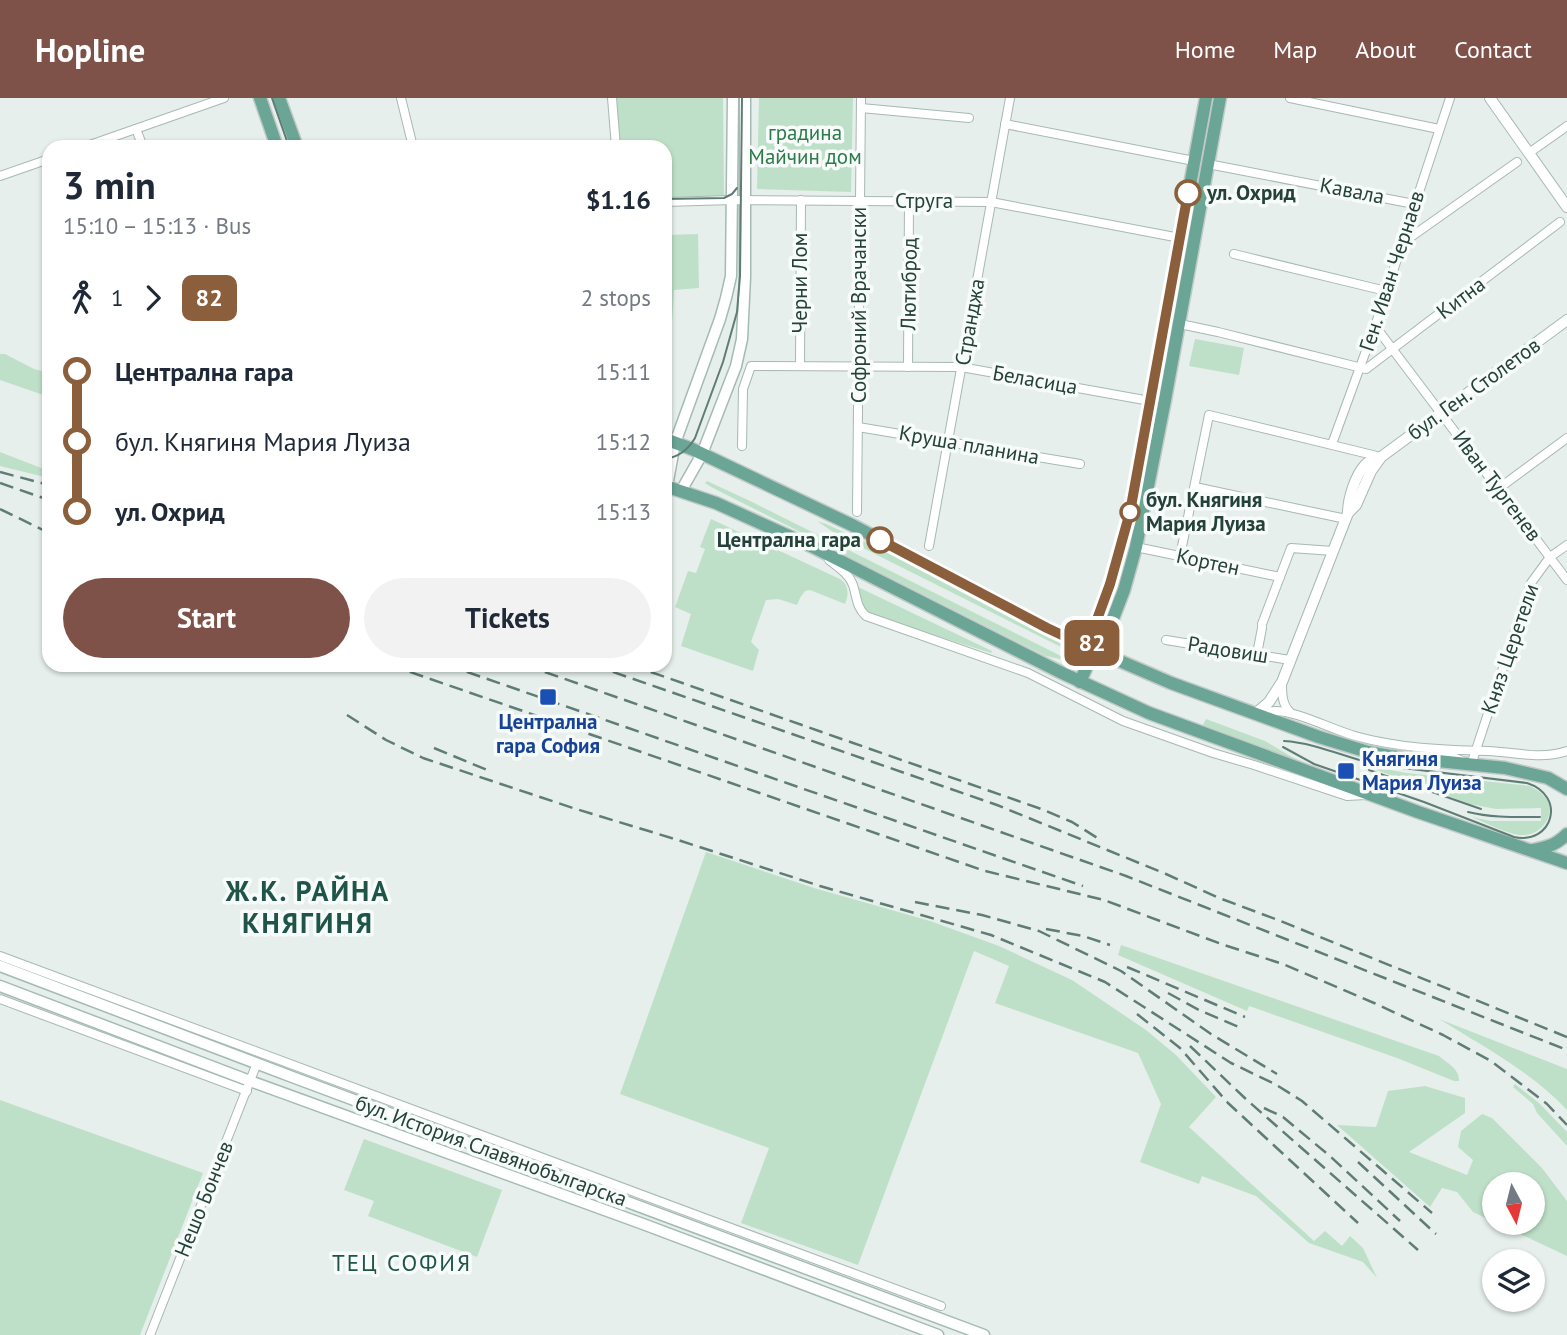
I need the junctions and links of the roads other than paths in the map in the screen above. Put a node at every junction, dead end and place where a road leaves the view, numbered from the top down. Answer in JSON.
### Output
{"nodes":[{"id":1,"x":225,"y":98,"type":"edge"},
{"id":2,"x":260,"y":98,"type":"edge"},
{"id":3,"x":279,"y":98,"type":"edge"},
{"id":4,"x":401,"y":98,"type":"edge"},
{"id":5,"x":612,"y":98,"type":"edge"},
{"id":6,"x":733,"y":98,"type":"edge"},
{"id":7,"x":745,"y":98,"type":"edge"},
{"id":8,"x":862,"y":98,"type":"edge"},
{"id":9,"x":1010,"y":98,"type":"edge"},
{"id":10,"x":1206,"y":98,"type":"edge"},
{"id":11,"x":1220,"y":98,"type":"edge"},
{"id":12,"x":1290,"y":98,"type":"edge"},
{"id":13,"x":1450,"y":98,"type":"edge"},
{"id":14,"x":1490,"y":98,"type":"edge"},
{"id":15,"x":861,"y":108,"type":"junction"},
{"id":16,"x":969,"y":118,"type":"dead end"},
{"id":17,"x":1005,"y":124,"type":"junction"},
{"id":18,"x":1567,"y":126,"type":"edge"},
{"id":19,"x":136,"y":129,"type":"junction"},
{"id":20,"x":1439,"y":130,"type":"junction"},
{"id":21,"x":104,"y":140,"type":"edge"},
{"id":22,"x":140,"y":140,"type":"edge"},
{"id":23,"x":275,"y":140,"type":"edge"},
{"id":24,"x":294,"y":140,"type":"edge"},
{"id":25,"x":411,"y":140,"type":"edge"},
{"id":26,"x":615,"y":140,"type":"edge"},
{"id":27,"x":1529,"y":153,"type":"junction"},
{"id":28,"x":42,"y":161,"type":"edge"},
{"id":29,"x":1194,"y":161,"type":"junction"},
{"id":30,"x":1517,"y":162,"type":"dead end"},
{"id":31,"x":1208,"y":163,"type":"junction"},
{"id":32,"x":0,"y":176,"type":"edge"},
{"id":33,"x":732,"y":200,"type":"junction"},
{"id":34,"x":744,"y":200,"type":"junction"},
{"id":35,"x":801,"y":200,"type":"junction"},
{"id":36,"x":860,"y":201,"type":"junction"},
{"id":37,"x":909,"y":201,"type":"junction"},
{"id":38,"x":991,"y":201,"type":"junction"},
{"id":39,"x":672,"y":202,"type":"edge"},
{"id":40,"x":1414,"y":204,"type":"junction"},
{"id":41,"x":1567,"y":208,"type":"edge"},
{"id":42,"x":1560,"y":222,"type":"dead end"},
{"id":43,"x":1180,"y":238,"type":"junction"},
{"id":44,"x":1401,"y":244,"type":"junction"},
{"id":45,"x":1234,"y":254,"type":"dead end"},
{"id":46,"x":1385,"y":291,"type":"junction"},
{"id":47,"x":1567,"y":320,"type":"edge"},
{"id":48,"x":1180,"y":324,"type":"junction"},
{"id":49,"x":1375,"y":326,"type":"junction"},
{"id":50,"x":1392,"y":349,"type":"junction"},
{"id":51,"x":800,"y":366,"type":"junction"},
{"id":52,"x":858,"y":367,"type":"junction"},
{"id":53,"x":908,"y":367,"type":"junction"},
{"id":54,"x":961,"y":367,"type":"junction"},
{"id":55,"x":1360,"y":368,"type":"junction"},
{"id":56,"x":1150,"y":401,"type":"junction"},
{"id":57,"x":1441,"y":412,"type":"junction"},
{"id":58,"x":858,"y":427,"type":"junction"},
{"id":59,"x":672,"y":436,"type":"edge"},
{"id":60,"x":1567,"y":438,"type":"edge"},
{"id":61,"x":672,"y":442,"type":"edge"},
{"id":62,"x":947,"y":442,"type":"junction"},
{"id":63,"x":1332,"y":444,"type":"junction"},
{"id":64,"x":742,"y":446,"type":"dead end"},
{"id":65,"x":702,"y":454,"type":"junction"},
{"id":66,"x":1381,"y":457,"type":"junction"},
{"id":67,"x":1080,"y":464,"type":"dead end"},
{"id":68,"x":1195,"y":487,"type":"junction"},
{"id":69,"x":672,"y":488,"type":"edge"},
{"id":70,"x":1497,"y":489,"type":"junction"},
{"id":71,"x":681,"y":491,"type":"junction"},
{"id":72,"x":857,"y":513,"type":"dead end"},
{"id":73,"x":1347,"y":516,"type":"junction"},
{"id":74,"x":929,"y":545,"type":"dead end"},
{"id":75,"x":1567,"y":545,"type":"edge"},
{"id":76,"x":813,"y":547,"type":"junction"},
{"id":77,"x":1136,"y":547,"type":"junction"},
{"id":78,"x":1333,"y":551,"type":"junction"},
{"id":79,"x":1180,"y":556,"type":"junction"},
{"id":80,"x":1550,"y":557,"type":"junction"},
{"id":81,"x":1280,"y":577,"type":"junction"},
{"id":82,"x":1567,"y":580,"type":"edge"},
{"id":83,"x":1166,"y":640,"type":"dead end"},
{"id":84,"x":1094,"y":650,"type":"junction"},
{"id":85,"x":1257,"y":654,"type":"junction"},
{"id":86,"x":1290,"y":660,"type":"junction"},
{"id":87,"x":1080,"y":682,"type":"junction"},
{"id":88,"x":1282,"y":682,"type":"junction"},
{"id":89,"x":1290,"y":712,"type":"junction"},
{"id":90,"x":1255,"y":714,"type":"junction"},
{"id":91,"x":1436,"y":749,"type":"junction"},
{"id":92,"x":1567,"y":751,"type":"edge"},
{"id":93,"x":1475,"y":752,"type":"junction"},
{"id":94,"x":1471,"y":765,"type":"junction"},
{"id":95,"x":1563,"y":786,"type":"edge"},
{"id":96,"x":1373,"y":795,"type":"junction"},
{"id":97,"x":1567,"y":796,"type":"edge"},
{"id":98,"x":1567,"y":834,"type":"edge"},
{"id":99,"x":1532,"y":850,"type":"junction"},
{"id":100,"x":1567,"y":863,"type":"edge"},
{"id":101,"x":0,"y":956,"type":"edge"},
{"id":102,"x":0,"y":966,"type":"edge"},
{"id":103,"x":0,"y":986,"type":"edge"},
{"id":104,"x":0,"y":999,"type":"edge"},
{"id":105,"x":257,"y":1063,"type":"junction"},
{"id":106,"x":248,"y":1086,"type":"junction"},
{"id":107,"x":942,"y":1306,"type":"dead end"},
{"id":108,"x":150,"y":1335,"type":"edge"},
{"id":109,"x":938,"y":1335,"type":"edge"},
{"id":110,"x":984,"y":1335,"type":"edge"}],
"edges":[{"from":1,"to":19,"type":"street"},
{"from":2,"to":23,"type":"main road"},
{"from":3,"to":24,"type":"main road"},
{"from":4,"to":25,"type":"street"},
{"from":5,"to":26,"type":"street"},
{"from":6,"to":33,"type":"main road"},
{"from":7,"to":34,"type":"main road"},
{"from":8,"to":15,"type":"street","name":"Софроний Врачански"},
{"from":9,"to":17,"type":"street","name":"Странджа"},
{"from":10,"to":29,"type":"main road"},
{"from":11,"to":31,"type":"main road"},
{"from":12,"to":20,"type":"street"},
{"from":13,"to":20,"type":"street","name":"Ген. Иван Чернаев"},
{"from":14,"to":27,"type":"street"},
{"from":15,"to":16,"type":"street"},
{"from":15,"to":36,"type":"street","name":"Софроний Врачански"},
{"from":17,"to":29,"type":"street"},
{"from":17,"to":38,"type":"street","name":"Странджа"},
{"from":18,"to":27,"type":"street"},
{"from":19,"to":21,"type":"street"},
{"from":19,"to":22,"type":"street"},
{"from":20,"to":40,"type":"street","name":"Ген. Иван Чернаев"},
{"from":27,"to":41,"type":"street"},
{"from":28,"to":32,"type":"street"},
{"from":29,"to":43,"type":"main road"},
{"from":30,"to":44,"type":"street"},
{"from":31,"to":40,"type":"street","name":"Кавала"},
{"from":31,"to":48,"type":"main road"},
{"from":33,"to":34,"type":"street","name":"Струга"},
{"from":33,"to":39,"type":"street","name":"Струга"},
{"from":33,"to":59,"type":"main road"},
{"from":34,"to":35,"type":"street","name":"Струга"},
{"from":34,"to":65,"type":"main road"},
{"from":35,"to":36,"type":"street","name":"Струга"},
{"from":35,"to":51,"type":"street","name":"Черни Лом"},
{"from":36,"to":37,"type":"street","name":"Струга"},
{"from":36,"to":52,"type":"street","name":"Софроний Врачански"},
{"from":37,"to":38,"type":"street","name":"Струга"},
{"from":37,"to":53,"type":"street","name":"Лютиброд"},
{"from":38,"to":43,"type":"street","name":"Струга"},
{"from":38,"to":54,"type":"street","name":"Странджа"},
{"from":40,"to":44,"type":"street","name":"Ген. Иван Чернаев"},
{"from":42,"to":50,"type":"street","name":"Китна"},
{"from":43,"to":56,"type":"main road"},
{"from":44,"to":46,"type":"street","name":"Ген. Иван Чернаев"},
{"from":45,"to":46,"type":"street"},
{"from":46,"to":49,"type":"street","name":"Ген. Иван Чернаев"},
{"from":47,"to":57,"type":"street","name":"бул. Ген. Столетов"},
{"from":48,"to":55,"type":"street"},
{"from":48,"to":77,"type":"main road"},
{"from":49,"to":50,"type":"street","name":"Иван Тургенев"},
{"from":49,"to":55,"type":"street","name":"Ген. Иван Чернаев"},
{"from":50,"to":55,"type":"street","name":"Китна"},
{"from":50,"to":57,"type":"street","name":"Иван Тургенев"},
{"from":51,"to":52,"type":"street","name":"Беласица"},
{"from":51,"to":64,"type":"street","name":"Беласица"},
{"from":52,"to":53,"type":"street","name":"Беласица"},
{"from":52,"to":58,"type":"street","name":"Софроний Врачански"},
{"from":53,"to":54,"type":"street","name":"Беласица"},
{"from":54,"to":56,"type":"street","name":"Беласица"},
{"from":54,"to":62,"type":"street","name":"Странджа"},
{"from":55,"to":63,"type":"street","name":"Ген. Иван Чернаев"},
{"from":56,"to":84,"type":"main road"},
{"from":57,"to":66,"type":"street","name":"бул. Ген. Столетов"},
{"from":57,"to":70,"type":"street","name":"Иван Тургенев"},
{"from":58,"to":62,"type":"street","name":"Круша планина"},
{"from":58,"to":72,"type":"street","name":"Софроний Врачански"},
{"from":60,"to":70,"type":"street"},
{"from":61,"to":65,"type":"main road"},
{"from":62,"to":67,"type":"street","name":"Круша планина"},
{"from":62,"to":74,"type":"street","name":"Странджа"},
{"from":63,"to":66,"type":"street"},
{"from":63,"to":68,"type":"street"},
{"from":65,"to":71,"type":"main road"},
{"from":65,"to":84,"type":"main road"},
{"from":66,"to":73,"type":"street","name":"бул. Ген. Столетов"},
{"from":68,"to":73,"type":"street"},
{"from":68,"to":79,"type":"street"},
{"from":69,"to":71,"type":"main road"},
{"from":70,"to":80,"type":"street","name":"Иван Тургенев"},
{"from":71,"to":76,"type":"main road"},
{"from":73,"to":78,"type":"street","name":"бул. Ген. Столетов"},
{"from":75,"to":80,"type":"street","name":"Княз Церетели"},
{"from":76,"to":87,"type":"main road"},
{"from":76,"to":96,"type":"street"},
{"from":77,"to":79,"type":"street","name":"Кортен"},
{"from":77,"to":84,"type":"main road"},
{"from":78,"to":81,"type":"street"},
{"from":78,"to":86,"type":"street","name":"бул. Ген. Столетов"},
{"from":79,"to":81,"type":"street","name":"Кортен"},
{"from":80,"to":82,"type":"street","name":"Иван Тургенев"},
{"from":80,"to":93,"type":"street","name":"Княз Церетели"},
{"from":81,"to":85,"type":"street"},
{"from":83,"to":85,"type":"street","name":"Радовиш"},
{"from":84,"to":87,"type":"main road"},
{"from":84,"to":90,"type":"main road"},
{"from":85,"to":86,"type":"street","name":"Радовиш"},
{"from":86,"to":88,"type":"street","name":"бул. Ген. Столетов"},
{"from":87,"to":96,"type":"main road"},
{"from":88,"to":89,"type":"street"},
{"from":88,"to":90,"type":"street","name":"бул. Ген. Столетов"},
{"from":89,"to":90,"type":"street"},
{"from":89,"to":91,"type":"street"},
{"from":90,"to":94,"type":"main road"},
{"from":91,"to":93,"type":"street"},
{"from":91,"to":94,"type":"street"},
{"from":92,"to":93,"type":"street"},
{"from":93,"to":94,"type":"street","name":"Княз Церетели"},
{"from":94,"to":95,"type":"main road"},
{"from":95,"to":97,"type":"main road"},
{"from":96,"to":99,"type":"main road"},
{"from":98,"to":99,"type":"main road"},
{"from":99,"to":100,"type":"main road"},
{"from":101,"to":107,"type":"street","name":"бул. История Славянобългарска"},
{"from":102,"to":105,"type":"main road","name":"бул. История Славянобългарска"},
{"from":103,"to":106,"type":"main road","name":"бул. История Славянобългарска"},
{"from":104,"to":106,"type":"street","name":"бул. История Славянобългарска"},
{"from":105,"to":106,"type":"street","name":"Нешо Бончев"},
{"from":105,"to":110,"type":"main road","name":"бул. История Славянобългарска"},
{"from":106,"to":108,"type":"street","name":"Нешо Бончев"},
{"from":106,"to":109,"type":"main road","name":"бул. История Славянобългарска"}]}
